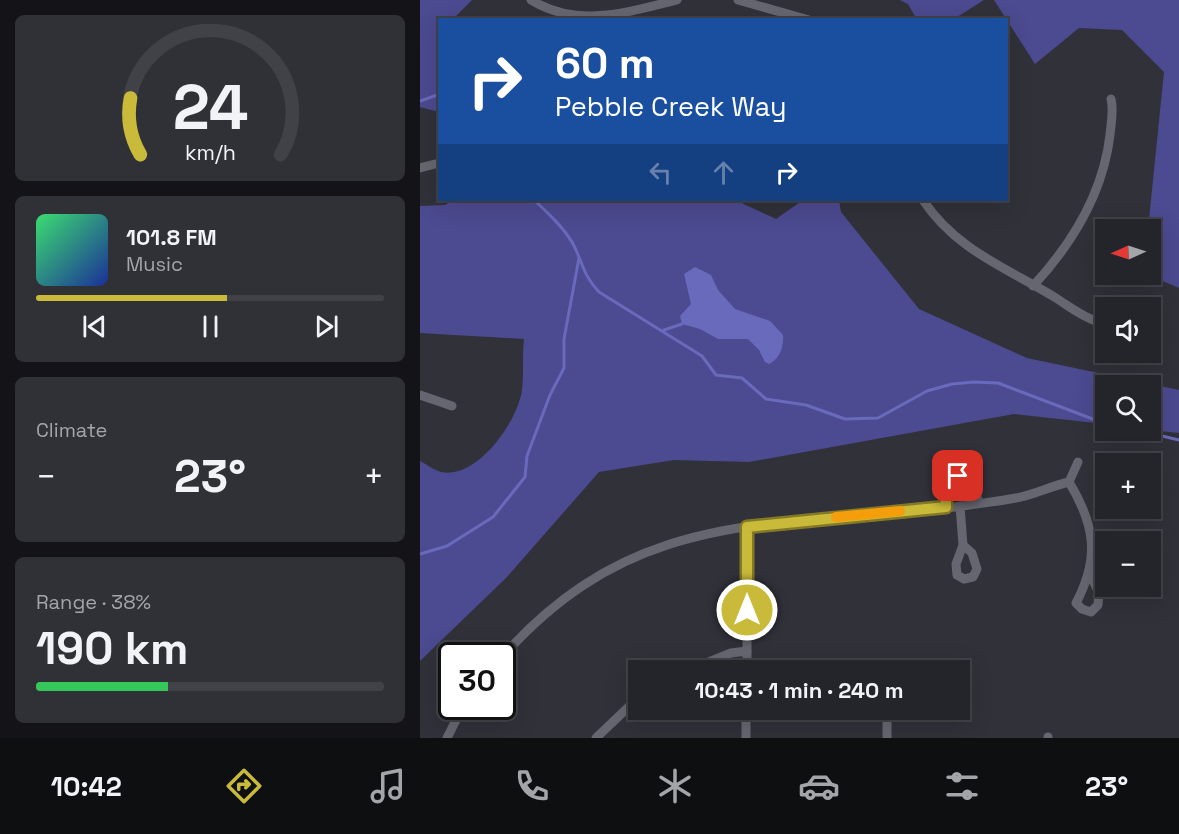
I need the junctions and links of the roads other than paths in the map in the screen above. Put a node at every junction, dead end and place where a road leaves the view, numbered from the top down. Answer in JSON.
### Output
{"nodes":[{"id":1,"x":531,"y":0,"type":"edge"},
{"id":2,"x":677,"y":0,"type":"edge"},
{"id":3,"x":738,"y":0,"type":"edge"},
{"id":4,"x":640,"y":9,"type":"junction"},
{"id":5,"x":642,"y":18,"type":"edge"},
{"id":6,"x":802,"y":18,"type":"edge"},
{"id":7,"x":1111,"y":99,"type":"dead end"},
{"id":8,"x":435,"y":164,"type":"dead end"},
{"id":9,"x":420,"y":168,"type":"edge"},
{"id":10,"x":924,"y":201,"type":"edge"},
{"id":11,"x":1033,"y":286,"type":"junction"},
{"id":12,"x":1095,"y":321,"type":"edge"},
{"id":13,"x":420,"y":395,"type":"edge"},
{"id":14,"x":452,"y":406,"type":"dead end"},
{"id":15,"x":1078,"y":462,"type":"dead end"},
{"id":16,"x":1069,"y":482,"type":"junction"},
{"id":17,"x":979,"y":503,"type":"junction"},
{"id":18,"x":960,"y":506,"type":"junction"},
{"id":19,"x":946,"y":507,"type":"junction"},
{"id":20,"x":747,"y":527,"type":"junction"},
{"id":21,"x":963,"y":545,"type":"dead end"},
{"id":22,"x":1090,"y":574,"type":"dead end"},
{"id":23,"x":516,"y":643,"type":"edge"},
{"id":24,"x":747,"y":651,"type":"junction"},
{"id":25,"x":714,"y":660,"type":"edge"},
{"id":26,"x":747,"y":660,"type":"edge"},
{"id":27,"x":628,"y":707,"type":"edge"},
{"id":28,"x":456,"y":720,"type":"edge"},
{"id":29,"x":746,"y":720,"type":"edge"},
{"id":30,"x":887,"y":720,"type":"edge"},
{"id":31,"x":447,"y":738,"type":"edge"},
{"id":32,"x":596,"y":738,"type":"edge"},
{"id":33,"x":746,"y":738,"type":"edge"},
{"id":34,"x":887,"y":738,"type":"edge"}],
"edges":[{"from":1,"to":4,"type":"street"},
{"from":2,"to":4,"type":"street"},
{"from":3,"to":6,"type":"street"},
{"from":4,"to":5,"type":"street"},
{"from":7,"to":11,"type":"street"},
{"from":8,"to":9,"type":"street"},
{"from":10,"to":11,"type":"street"},
{"from":11,"to":12,"type":"street"},
{"from":13,"to":14,"type":"street"},
{"from":15,"to":16,"type":"street"},
{"from":16,"to":17,"type":"street"},
{"from":16,"to":22,"type":"street"},
{"from":17,"to":18,"type":"street"},
{"from":17,"to":19,"type":"street"},
{"from":18,"to":19,"type":"street"},
{"from":18,"to":21,"type":"street"},
{"from":19,"to":20,"type":"street"},
{"from":20,"to":23,"type":"street"},
{"from":20,"to":24,"type":"street"},
{"from":24,"to":25,"type":"street"},
{"from":24,"to":26,"type":"street"},
{"from":27,"to":32,"type":"street"},
{"from":28,"to":31,"type":"street"},
{"from":29,"to":33,"type":"street"},
{"from":30,"to":34,"type":"street"}]}
